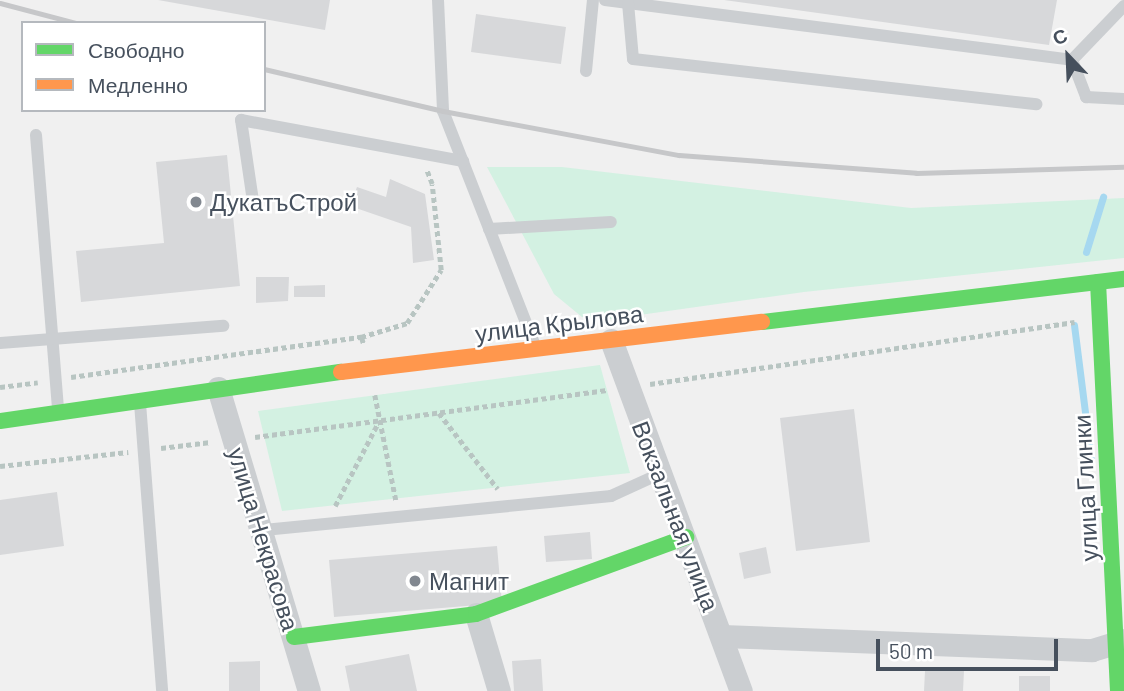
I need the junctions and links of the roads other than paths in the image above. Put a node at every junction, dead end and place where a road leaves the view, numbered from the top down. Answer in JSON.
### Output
{"nodes":[{"id":1,"x":438,"y":0,"type":"edge"},
{"id":2,"x":593,"y":0,"type":"edge"},
{"id":3,"x":605,"y":0,"type":"edge"},
{"id":4,"x":628,"y":3,"type":"junction"},
{"id":5,"x":1124,"y":6,"type":"edge"},
{"id":6,"x":1072,"y":60,"type":"junction"},
{"id":7,"x":586,"y":71,"type":"dead end"},
{"id":8,"x":1124,"y":99,"type":"edge"},
{"id":9,"x":1037,"y":104,"type":"dead end"},
{"id":10,"x":36,"y":135,"type":"dead end"},
{"id":11,"x":463,"y":161,"type":"junction"},
{"id":12,"x":253,"y":201,"type":"dead end"},
{"id":13,"x":611,"y":222,"type":"dead end"},
{"id":14,"x":489,"y":229,"type":"junction"},
{"id":15,"x":1124,"y":279,"type":"edge"},
{"id":16,"x":1098,"y":282,"type":"junction"},
{"id":17,"x":223,"y":326,"type":"dead end"},
{"id":18,"x":52,"y":340,"type":"junction"},
{"id":19,"x":611,"y":340,"type":"junction"},
{"id":20,"x":0,"y":343,"type":"edge"},
{"id":21,"x":536,"y":348,"type":"junction"},
{"id":22,"x":218,"y":388,"type":"junction"},
{"id":23,"x":140,"y":399,"type":"junction"},
{"id":24,"x":58,"y":412,"type":"junction"},
{"id":25,"x":0,"y":421,"type":"edge"},
{"id":26,"x":657,"y":475,"type":"junction"},
{"id":27,"x":264,"y":530,"type":"junction"},
{"id":28,"x":686,"y":537,"type":"junction"},
{"id":29,"x":476,"y":614,"type":"junction"},
{"id":30,"x":722,"y":636,"type":"junction"},
{"id":31,"x":294,"y":637,"type":"junction"},
{"id":32,"x":1120,"y":640,"type":"edge"},
{"id":33,"x":162,"y":691,"type":"edge"},
{"id":34,"x":309,"y":691,"type":"edge"},
{"id":35,"x":499,"y":691,"type":"edge"},
{"id":36,"x":741,"y":691,"type":"edge"},
{"id":37,"x":1118,"y":691,"type":"edge"}],
"edges":[{"from":1,"to":11,"type":"lane"},
{"from":2,"to":7,"type":"lane"},
{"from":3,"to":4,"type":"lane"},
{"from":4,"to":6,"type":"lane"},
{"from":4,"to":9,"type":"lane"},
{"from":5,"to":6,"type":"lane"},
{"from":6,"to":8,"type":"lane"},
{"from":10,"to":18,"type":"lane"},
{"from":11,"to":12,"type":"lane"},
{"from":11,"to":14,"type":"lane"},
{"from":13,"to":14,"type":"lane"},
{"from":14,"to":21,"type":"lane"},
{"from":15,"to":16,"type":"main road","name":"улица Крылова"},
{"from":16,"to":19,"type":"main road","name":"улица Крылова"},
{"from":16,"to":32,"type":"main road","name":"улица Глинки"},
{"from":17,"to":18,"type":"lane"},
{"from":18,"to":20,"type":"lane"},
{"from":18,"to":24,"type":"lane"},
{"from":19,"to":21,"type":"main road","name":"улица Крылова"},
{"from":19,"to":26,"type":"street","name":"Вокзальная улица"},
{"from":21,"to":22,"type":"main road","name":"улица Крылова"},
{"from":22,"to":23,"type":"main road","name":"улица Крылова"},
{"from":22,"to":27,"type":"street","name":"улица Некрасова"},
{"from":23,"to":24,"type":"main road","name":"улица Крылова"},
{"from":23,"to":33,"type":"lane"},
{"from":24,"to":25,"type":"main road","name":"улица Крылова"},
{"from":26,"to":27,"type":"lane"},
{"from":26,"to":28,"type":"street","name":"Вокзальная улица"},
{"from":27,"to":31,"type":"street","name":"улица Некрасова"},
{"from":28,"to":29,"type":"main road"},
{"from":28,"to":30,"type":"street","name":"Вокзальная улица"},
{"from":29,"to":31,"type":"main road"},
{"from":29,"to":35,"type":"street"},
{"from":30,"to":32,"type":"street"},
{"from":30,"to":36,"type":"street","name":"Вокзальная улица"},
{"from":31,"to":34,"type":"street","name":"улица Некрасова"},
{"from":32,"to":37,"type":"main road","name":"улица Глинки"}]}
